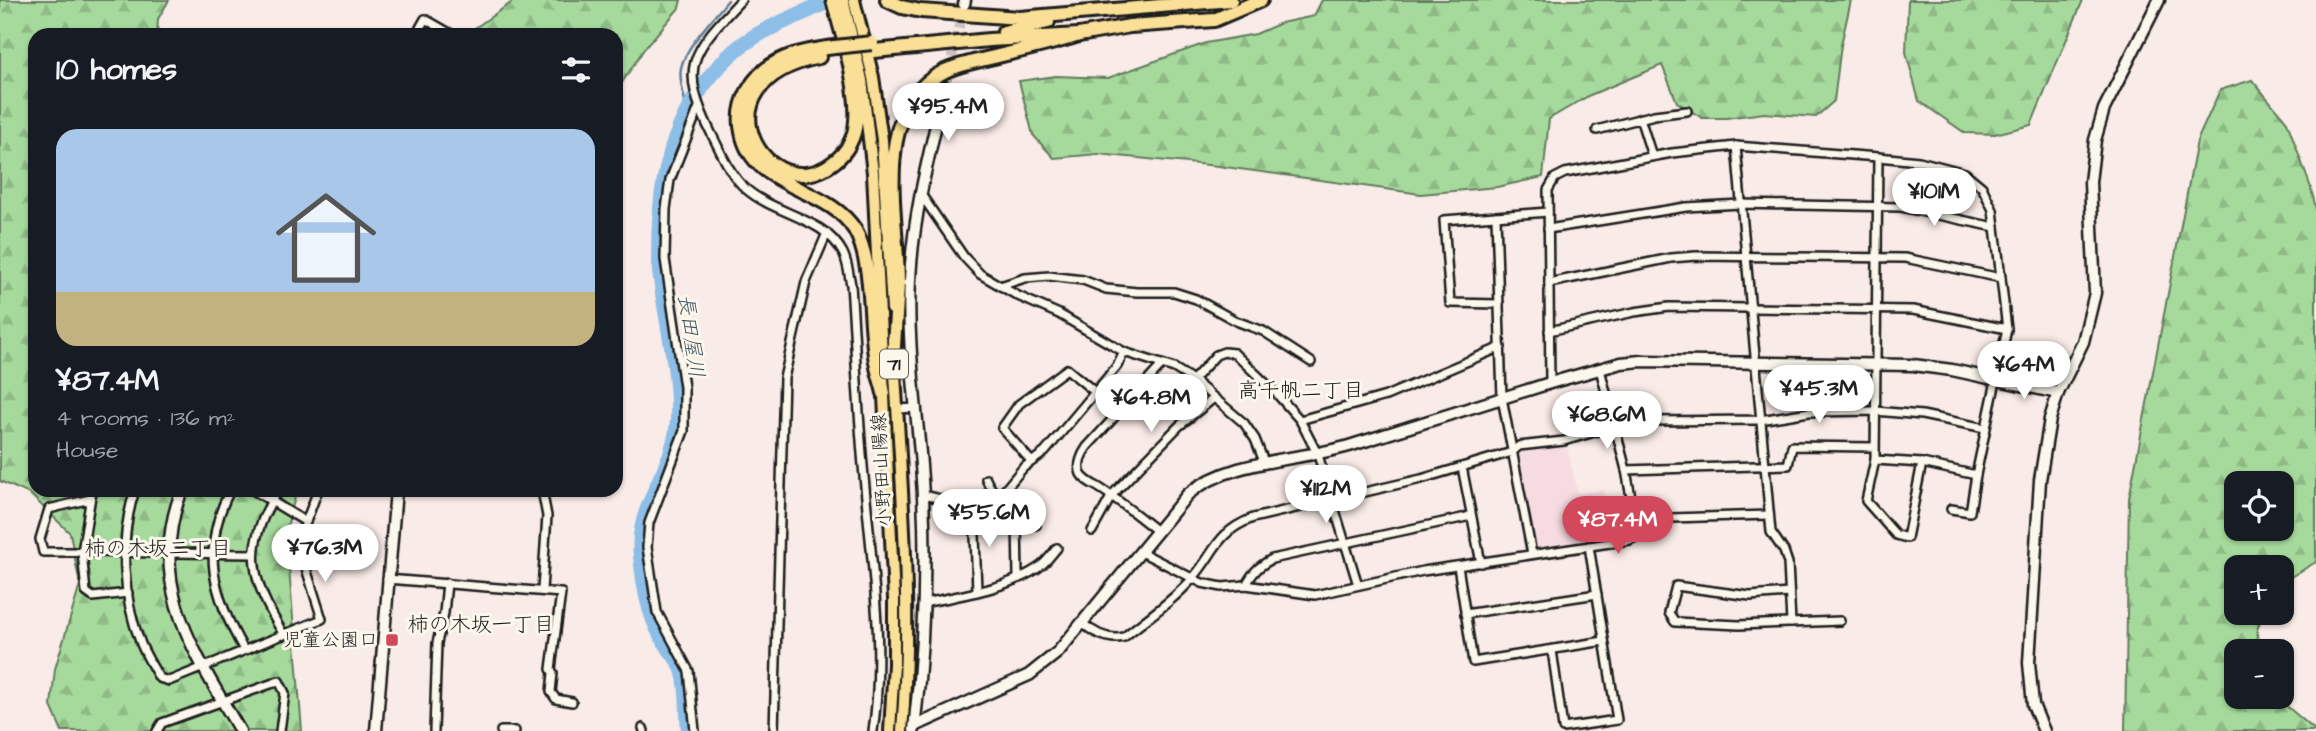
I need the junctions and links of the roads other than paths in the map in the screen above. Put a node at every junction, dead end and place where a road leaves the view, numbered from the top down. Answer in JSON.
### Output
{"nodes":[{"id":1,"x":741,"y":0,"type":"edge"},
{"id":2,"x":833,"y":0,"type":"edge"},
{"id":3,"x":843,"y":0,"type":"edge"},
{"id":4,"x":854,"y":0,"type":"edge"},
{"id":5,"x":887,"y":0,"type":"edge"},
{"id":6,"x":1231,"y":0,"type":"edge"},
{"id":7,"x":1252,"y":0,"type":"edge"},
{"id":8,"x":1261,"y":0,"type":"edge"},
{"id":9,"x":2159,"y":0,"type":"edge"},
{"id":10,"x":1198,"y":2,"type":"edge"},
{"id":11,"x":1086,"y":12,"type":"junction"},
{"id":12,"x":1172,"y":22,"type":"junction"},
{"id":13,"x":420,"y":28,"type":"edge"},
{"id":14,"x":441,"y":28,"type":"edge"},
{"id":15,"x":1079,"y":34,"type":"junction"},
{"id":16,"x":873,"y":47,"type":"junction"},
{"id":17,"x":836,"y":51,"type":"junction"},
{"id":18,"x":945,"y":87,"type":"tunnel mouth"},
{"id":19,"x":699,"y":107,"type":"junction"},
{"id":20,"x":1687,"y":111,"type":"dead end"},
{"id":21,"x":1640,"y":118,"type":"junction"},
{"id":22,"x":1597,"y":130,"type":"dead end"},
{"id":23,"x":1735,"y":146,"type":"junction"},
{"id":24,"x":1652,"y":156,"type":"junction"},
{"id":25,"x":1878,"y":157,"type":"junction"},
{"id":26,"x":920,"y":193,"type":"junction"},
{"id":27,"x":1741,"y":204,"type":"junction"},
{"id":28,"x":1877,"y":205,"type":"junction"},
{"id":29,"x":1548,"y":212,"type":"junction"},
{"id":30,"x":1496,"y":216,"type":"junction"},
{"id":31,"x":1995,"y":227,"type":"junction"},
{"id":32,"x":1548,"y":229,"type":"junction"},
{"id":33,"x":827,"y":233,"type":"junction"},
{"id":34,"x":1746,"y":256,"type":"junction"},
{"id":35,"x":1877,"y":258,"type":"junction"},
{"id":36,"x":2001,"y":278,"type":"junction"},
{"id":37,"x":1549,"y":283,"type":"junction"},
{"id":38,"x":1000,"y":286,"type":"junction"},
{"id":39,"x":1499,"y":304,"type":"junction"},
{"id":40,"x":1750,"y":307,"type":"junction"},
{"id":41,"x":1877,"y":310,"type":"junction"},
{"id":42,"x":2007,"y":329,"type":"junction"},
{"id":43,"x":1549,"y":331,"type":"junction"},
{"id":44,"x":894,"y":347,"type":"junction"},
{"id":45,"x":1501,"y":347,"type":"junction"},
{"id":46,"x":1124,"y":352,"type":"junction"},
{"id":47,"x":1311,"y":362,"type":"dead end"},
{"id":48,"x":1755,"y":362,"type":"junction"},
{"id":49,"x":1876,"y":363,"type":"junction"},
{"id":50,"x":1161,"y":365,"type":"junction"},
{"id":51,"x":1600,"y":369,"type":"junction"},
{"id":52,"x":1996,"y":379,"type":"junction"},
{"id":53,"x":1193,"y":380,"type":"junction"},
{"id":54,"x":1550,"y":383,"type":"junction"},
{"id":55,"x":1095,"y":392,"type":"junction"},
{"id":56,"x":884,"y":393,"type":"junction"},
{"id":57,"x":2058,"y":393,"type":"junction"},
{"id":58,"x":1214,"y":398,"type":"junction"},
{"id":59,"x":1503,"y":398,"type":"junction"},
{"id":60,"x":917,"y":408,"type":"junction"},
{"id":61,"x":897,"y":410,"type":"junction"},
{"id":62,"x":1875,"y":411,"type":"junction"},
{"id":63,"x":1300,"y":420,"type":"junction"},
{"id":64,"x":1760,"y":420,"type":"junction"},
{"id":65,"x":1615,"y":426,"type":"junction"},
{"id":66,"x":1985,"y":428,"type":"junction"},
{"id":67,"x":1874,"y":447,"type":"junction"},
{"id":68,"x":1512,"y":452,"type":"junction"},
{"id":69,"x":1318,"y":455,"type":"junction"},
{"id":70,"x":1875,"y":460,"type":"junction"},
{"id":71,"x":1031,"y":461,"type":"junction"},
{"id":72,"x":1922,"y":463,"type":"junction"},
{"id":73,"x":1265,"y":464,"type":"junction"},
{"id":74,"x":1462,"y":467,"type":"junction"},
{"id":75,"x":1765,"y":467,"type":"junction"},
{"id":76,"x":1626,"y":470,"type":"junction"},
{"id":77,"x":1976,"y":475,"type":"junction"},
{"id":78,"x":986,"y":480,"type":"dead end"},
{"id":79,"x":923,"y":495,"type":"junction"},
{"id":80,"x":1112,"y":495,"type":"junction"},
{"id":81,"x":83,"y":497,"type":"edge"},
{"id":82,"x":91,"y":497,"type":"edge"},
{"id":83,"x":134,"y":497,"type":"edge"},
{"id":84,"x":180,"y":497,"type":"edge"},
{"id":85,"x":227,"y":497,"type":"edge"},
{"id":86,"x":264,"y":497,"type":"edge"},
{"id":87,"x":274,"y":497,"type":"edge"},
{"id":88,"x":315,"y":497,"type":"edge"},
{"id":89,"x":395,"y":497,"type":"edge"},
{"id":90,"x":543,"y":497,"type":"edge"},
{"id":91,"x":998,"y":498,"type":"junction"},
{"id":92,"x":1332,"y":500,"type":"junction"},
{"id":93,"x":271,"y":502,"type":"junction"},
{"id":94,"x":974,"y":507,"type":"junction"},
{"id":95,"x":1951,"y":509,"type":"dead end"},
{"id":96,"x":1769,"y":515,"type":"junction"},
{"id":97,"x":1471,"y":516,"type":"junction"},
{"id":98,"x":306,"y":522,"type":"junction"},
{"id":99,"x":1035,"y":525,"type":"dead end"},
{"id":100,"x":1092,"y":531,"type":"dead end"},
{"id":101,"x":1157,"y":531,"type":"junction"},
{"id":102,"x":1638,"y":536,"type":"junction"},
{"id":103,"x":1346,"y":542,"type":"junction"},
{"id":104,"x":1589,"y":546,"type":"junction"},
{"id":105,"x":1057,"y":548,"type":"dead end"},
{"id":106,"x":82,"y":552,"type":"junction"},
{"id":107,"x":1141,"y":552,"type":"junction"},
{"id":108,"x":124,"y":553,"type":"junction"},
{"id":109,"x":169,"y":554,"type":"junction"},
{"id":110,"x":213,"y":554,"type":"junction"},
{"id":111,"x":254,"y":554,"type":"junction"},
{"id":112,"x":1532,"y":554,"type":"junction"},
{"id":113,"x":1481,"y":563,"type":"junction"},
{"id":114,"x":1458,"y":566,"type":"junction"},
{"id":115,"x":1018,"y":578,"type":"junction"},
{"id":116,"x":387,"y":579,"type":"junction"},
{"id":117,"x":1191,"y":580,"type":"junction"},
{"id":118,"x":447,"y":583,"type":"junction"},
{"id":119,"x":1246,"y":584,"type":"junction"},
{"id":120,"x":1358,"y":584,"type":"junction"},
{"id":121,"x":542,"y":590,"type":"junction"},
{"id":122,"x":976,"y":591,"type":"junction"},
{"id":123,"x":128,"y":593,"type":"junction"},
{"id":124,"x":1789,"y":593,"type":"junction"},
{"id":125,"x":1597,"y":594,"type":"junction"},
{"id":126,"x":924,"y":603,"type":"junction"},
{"id":127,"x":1465,"y":614,"type":"junction"},
{"id":128,"x":1840,"y":621,"type":"dead end"},
{"id":129,"x":1082,"y":623,"type":"junction"},
{"id":130,"x":1791,"y":623,"type":"junction"},
{"id":131,"x":284,"y":635,"type":"junction"},
{"id":132,"x":1604,"y":641,"type":"junction"},
{"id":133,"x":244,"y":650,"type":"junction"},
{"id":134,"x":1552,"y":650,"type":"junction"},
{"id":135,"x":203,"y":667,"type":"junction"},
{"id":136,"x":222,"y":701,"type":"junction"},
{"id":137,"x":572,"y":702,"type":"dead end"},
{"id":138,"x":915,"y":728,"type":"edge"},
{"id":139,"x":157,"y":731,"type":"edge"},
{"id":140,"x":240,"y":731,"type":"edge"},
{"id":141,"x":281,"y":731,"type":"edge"},
{"id":142,"x":376,"y":731,"type":"edge"},
{"id":143,"x":434,"y":731,"type":"edge"},
{"id":144,"x":501,"y":731,"type":"edge"},
{"id":145,"x":515,"y":731,"type":"edge"},
{"id":146,"x":695,"y":731,"type":"edge"},
{"id":147,"x":774,"y":731,"type":"edge"},
{"id":148,"x":873,"y":731,"type":"edge"},
{"id":149,"x":890,"y":731,"type":"edge"},
{"id":150,"x":902,"y":731,"type":"edge"},
{"id":151,"x":2044,"y":731,"type":"edge"}],
"edges":[{"from":1,"to":19,"type":"street"},
{"from":2,"to":17,"type":"highway"},
{"from":3,"to":56,"type":"main road","name":"小野田山陽線","number":"71"},
{"from":4,"to":44,"type":"main road","name":"小野田山陽線","number":"71"},
{"from":5,"to":11,"type":"highway"},
{"from":6,"to":10,"type":"highway"},
{"from":7,"to":12,"type":"highway"},
{"from":8,"to":12,"type":"highway"},
{"from":9,"to":57,"type":"street"},
{"from":10,"to":11,"type":"highway"},
{"from":11,"to":16,"type":"highway"},
{"from":12,"to":15,"type":"highway"},
{"from":13,"to":14,"type":"street"},
{"from":15,"to":16,"type":"highway"},
{"from":15,"to":44,"type":"highway"},
{"from":16,"to":17,"type":"highway","bridge":true},
{"from":17,"to":56,"type":"highway"},
{"from":18,"to":26,"type":"street"},
{"from":19,"to":33,"type":"street"},
{"from":19,"to":146,"type":"street"},
{"from":20,"to":21,"type":"street"},
{"from":21,"to":22,"type":"street"},
{"from":21,"to":24,"type":"street"},
{"from":23,"to":24,"type":"street"},
{"from":23,"to":25,"type":"street"},
{"from":23,"to":27,"type":"street"},
{"from":24,"to":29,"type":"street"},
{"from":25,"to":28,"type":"street"},
{"from":25,"to":31,"type":"street"},
{"from":26,"to":38,"type":"street"},
{"from":26,"to":60,"type":"street"},
{"from":27,"to":28,"type":"street"},
{"from":27,"to":32,"type":"street"},
{"from":27,"to":34,"type":"street"},
{"from":28,"to":31,"type":"street"},
{"from":28,"to":35,"type":"street"},
{"from":29,"to":30,"type":"street"},
{"from":29,"to":32,"type":"street"},
{"from":30,"to":39,"type":"street"},
{"from":30,"to":39,"type":"street"},
{"from":31,"to":36,"type":"street"},
{"from":32,"to":37,"type":"street"},
{"from":33,"to":147,"type":"street"},
{"from":33,"to":148,"type":"street"},
{"from":34,"to":35,"type":"street"},
{"from":34,"to":37,"type":"street"},
{"from":34,"to":40,"type":"street"},
{"from":35,"to":36,"type":"street"},
{"from":35,"to":41,"type":"street"},
{"from":36,"to":42,"type":"street"},
{"from":37,"to":43,"type":"street"},
{"from":38,"to":46,"type":"street"},
{"from":38,"to":47,"type":"street"},
{"from":39,"to":45,"type":"street"},
{"from":40,"to":41,"type":"street"},
{"from":40,"to":43,"type":"street"},
{"from":40,"to":48,"type":"street"},
{"from":41,"to":42,"type":"street"},
{"from":41,"to":49,"type":"street"},
{"from":42,"to":52,"type":"street"},
{"from":43,"to":54,"type":"street"},
{"from":44,"to":61,"type":"main road","name":"小野田山陽線","number":"71"},
{"from":45,"to":59,"type":"street"},
{"from":45,"to":63,"type":"street"},
{"from":46,"to":50,"type":"street"},
{"from":46,"to":55,"type":"street"},
{"from":48,"to":49,"type":"street"},
{"from":48,"to":51,"type":"street"},
{"from":48,"to":64,"type":"street"},
{"from":49,"to":52,"type":"street"},
{"from":49,"to":62,"type":"street"},
{"from":50,"to":53,"type":"street"},
{"from":50,"to":80,"type":"street"},
{"from":51,"to":54,"type":"street"},
{"from":51,"to":65,"type":"street"},
{"from":52,"to":57,"type":"street"},
{"from":52,"to":66,"type":"street"},
{"from":53,"to":58,"type":"street"},
{"from":53,"to":63,"type":"street"},
{"from":54,"to":59,"type":"street"},
{"from":55,"to":71,"type":"street"},
{"from":55,"to":71,"type":"street"},
{"from":56,"to":149,"type":"main road","name":"小野田山陽線","number":"71"},
{"from":57,"to":151,"type":"street"},
{"from":58,"to":73,"type":"street"},
{"from":58,"to":80,"type":"street"},
{"from":59,"to":68,"type":"street"},
{"from":59,"to":69,"type":"street"},
{"from":60,"to":61,"type":"street"},
{"from":60,"to":79,"type":"street"},
{"from":61,"to":150,"type":"main road","name":"小野田山陽線","number":"71"},
{"from":62,"to":64,"type":"street"},
{"from":62,"to":66,"type":"street"},
{"from":62,"to":67,"type":"street"},
{"from":63,"to":69,"type":"street"},
{"from":64,"to":65,"type":"street"},
{"from":64,"to":75,"type":"street"},
{"from":65,"to":68,"type":"street"},
{"from":65,"to":76,"type":"street"},
{"from":66,"to":77,"type":"street"},
{"from":67,"to":70,"type":"street"},
{"from":67,"to":75,"type":"street"},
{"from":68,"to":74,"type":"street"},
{"from":68,"to":112,"type":"street"},
{"from":69,"to":73,"type":"street"},
{"from":69,"to":92,"type":"street"},
{"from":70,"to":72,"type":"street"},
{"from":70,"to":72,"type":"street"},
{"from":71,"to":91,"type":"street"},
{"from":72,"to":77,"type":"street"},
{"from":73,"to":101,"type":"street"},
{"from":74,"to":92,"type":"street"},
{"from":74,"to":97,"type":"street"},
{"from":75,"to":76,"type":"street"},
{"from":75,"to":96,"type":"street"},
{"from":76,"to":102,"type":"street"},
{"from":77,"to":95,"type":"street"},
{"from":78,"to":91,"type":"street"},
{"from":79,"to":94,"type":"street"},
{"from":79,"to":126,"type":"street"},
{"from":80,"to":100,"type":"street"},
{"from":80,"to":101,"type":"street"},
{"from":81,"to":106,"type":"street"},
{"from":82,"to":106,"type":"street"},
{"from":83,"to":108,"type":"street"},
{"from":84,"to":109,"type":"street"},
{"from":85,"to":110,"type":"street"},
{"from":86,"to":93,"type":"street"},
{"from":87,"to":93,"type":"street"},
{"from":88,"to":98,"type":"street"},
{"from":89,"to":116,"type":"street"},
{"from":90,"to":121,"type":"street"},
{"from":91,"to":99,"type":"street"},
{"from":92,"to":103,"type":"street"},
{"from":92,"to":117,"type":"street"},
{"from":93,"to":98,"type":"street"},
{"from":93,"to":111,"type":"street"},
{"from":94,"to":115,"type":"street"},
{"from":94,"to":122,"type":"street"},
{"from":96,"to":102,"type":"street"},
{"from":96,"to":124,"type":"street"},
{"from":97,"to":103,"type":"street"},
{"from":97,"to":113,"type":"street"},
{"from":98,"to":131,"type":"street"},
{"from":101,"to":107,"type":"street"},
{"from":102,"to":104,"type":"street"},
{"from":103,"to":119,"type":"street"},
{"from":103,"to":120,"type":"street"},
{"from":104,"to":112,"type":"street"},
{"from":104,"to":125,"type":"street"},
{"from":105,"to":115,"type":"street"},
{"from":106,"to":108,"type":"street"},
{"from":106,"to":123,"type":"street"},
{"from":107,"to":117,"type":"street"},
{"from":107,"to":129,"type":"street"},
{"from":108,"to":109,"type":"street"},
{"from":108,"to":123,"type":"street"},
{"from":109,"to":110,"type":"street"},
{"from":109,"to":135,"type":"street"},
{"from":110,"to":111,"type":"street"},
{"from":110,"to":133,"type":"street"},
{"from":111,"to":131,"type":"street"},
{"from":112,"to":113,"type":"street"},
{"from":113,"to":114,"type":"street"},
{"from":114,"to":120,"type":"street"},
{"from":114,"to":127,"type":"street"},
{"from":115,"to":122,"type":"street"},
{"from":116,"to":118,"type":"street"},
{"from":116,"to":142,"type":"street"},
{"from":117,"to":119,"type":"street"},
{"from":117,"to":129,"type":"street"},
{"from":118,"to":121,"type":"street"},
{"from":118,"to":143,"type":"street"},
{"from":119,"to":120,"type":"street"},
{"from":121,"to":137,"type":"street"},
{"from":122,"to":126,"type":"street"},
{"from":123,"to":135,"type":"street"},
{"from":124,"to":130,"type":"street"},
{"from":124,"to":130,"type":"street"},
{"from":125,"to":127,"type":"street"},
{"from":125,"to":132,"type":"street"},
{"from":126,"to":138,"type":"street"},
{"from":127,"to":134,"type":"street"},
{"from":128,"to":130,"type":"street"},
{"from":129,"to":138,"type":"street"},
{"from":131,"to":133,"type":"street"},
{"from":132,"to":134,"type":"street"},
{"from":132,"to":134,"type":"street"},
{"from":133,"to":135,"type":"street"},
{"from":135,"to":136,"type":"street"},
{"from":136,"to":139,"type":"street"},
{"from":136,"to":140,"type":"street"},
{"from":136,"to":141,"type":"street"},
{"from":144,"to":145,"type":"street"}]}
